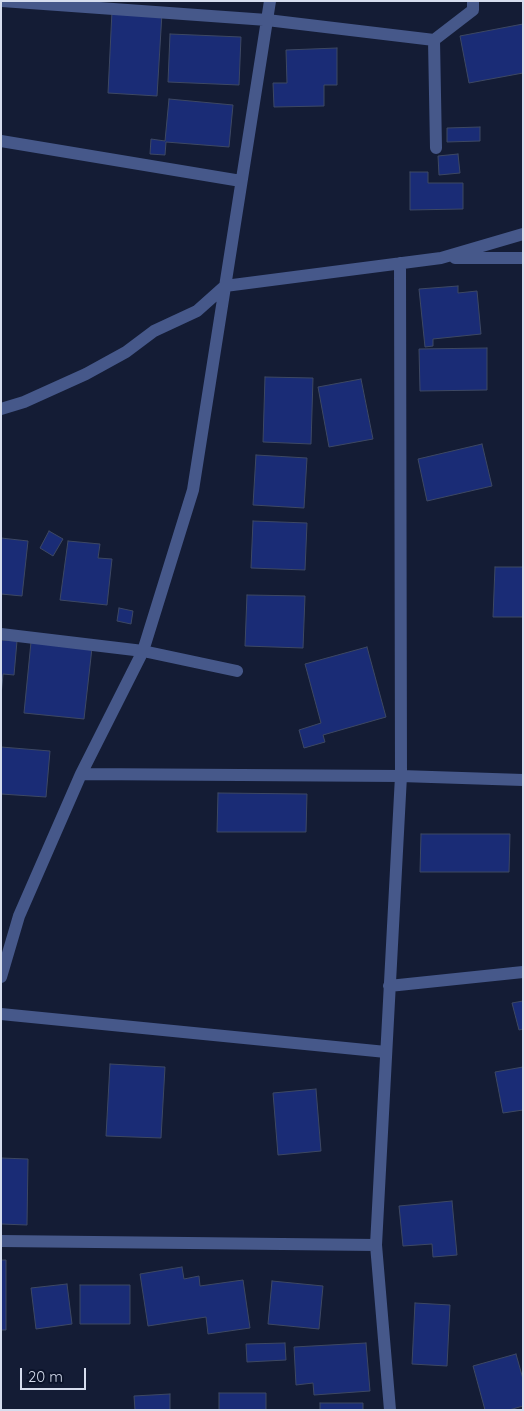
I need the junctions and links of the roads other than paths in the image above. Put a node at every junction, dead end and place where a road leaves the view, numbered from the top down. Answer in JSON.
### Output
{"nodes":[{"id":1,"x":2,"y":1,"type":"edge"},
{"id":2,"x":270,"y":1,"type":"edge"},
{"id":3,"x":473,"y":1,"type":"edge"},
{"id":4,"x":267,"y":20,"type":"junction"},
{"id":5,"x":434,"y":40,"type":"junction"},
{"id":6,"x":1,"y":141,"type":"edge"},
{"id":7,"x":436,"y":148,"type":"dead end"},
{"id":8,"x":241,"y":182,"type":"junction"},
{"id":9,"x":523,"y":234,"type":"edge"},
{"id":10,"x":441,"y":258,"type":"junction"},
{"id":11,"x":523,"y":258,"type":"edge"},
{"id":12,"x":400,"y":264,"type":"junction"},
{"id":13,"x":225,"y":286,"type":"junction"},
{"id":14,"x":1,"y":409,"type":"edge"},
{"id":15,"x":1,"y":634,"type":"edge"},
{"id":16,"x":143,"y":651,"type":"junction"},
{"id":17,"x":237,"y":671,"type":"dead end"},
{"id":18,"x":81,"y":774,"type":"junction"},
{"id":19,"x":401,"y":776,"type":"junction"},
{"id":20,"x":523,"y":780,"type":"edge"},
{"id":21,"x":523,"y":972,"type":"edge"},
{"id":22,"x":1,"y":977,"type":"edge"},
{"id":23,"x":389,"y":986,"type":"junction"},
{"id":24,"x":1,"y":1014,"type":"edge"},
{"id":25,"x":386,"y":1052,"type":"junction"},
{"id":26,"x":1,"y":1242,"type":"edge"},
{"id":27,"x":376,"y":1245,"type":"junction"},
{"id":28,"x":390,"y":1410,"type":"edge"}],
"edges":[{"from":1,"to":4,"type":"street"},
{"from":2,"to":4,"type":"street"},
{"from":3,"to":5,"type":"street"},
{"from":4,"to":5,"type":"street"},
{"from":4,"to":8,"type":"street"},
{"from":5,"to":7,"type":"street"},
{"from":6,"to":8,"type":"street"},
{"from":8,"to":13,"type":"street"},
{"from":9,"to":10,"type":"street"},
{"from":10,"to":11,"type":"street"},
{"from":10,"to":12,"type":"street"},
{"from":12,"to":13,"type":"street"},
{"from":12,"to":19,"type":"street"},
{"from":13,"to":14,"type":"street"},
{"from":13,"to":16,"type":"street"},
{"from":15,"to":16,"type":"street"},
{"from":16,"to":17,"type":"street"},
{"from":16,"to":18,"type":"street"},
{"from":18,"to":19,"type":"street"},
{"from":18,"to":22,"type":"street"},
{"from":19,"to":20,"type":"street"},
{"from":19,"to":23,"type":"street"},
{"from":21,"to":23,"type":"street"},
{"from":23,"to":25,"type":"street"},
{"from":24,"to":25,"type":"street"},
{"from":25,"to":27,"type":"street"},
{"from":26,"to":27,"type":"street"},
{"from":27,"to":28,"type":"street"}]}
